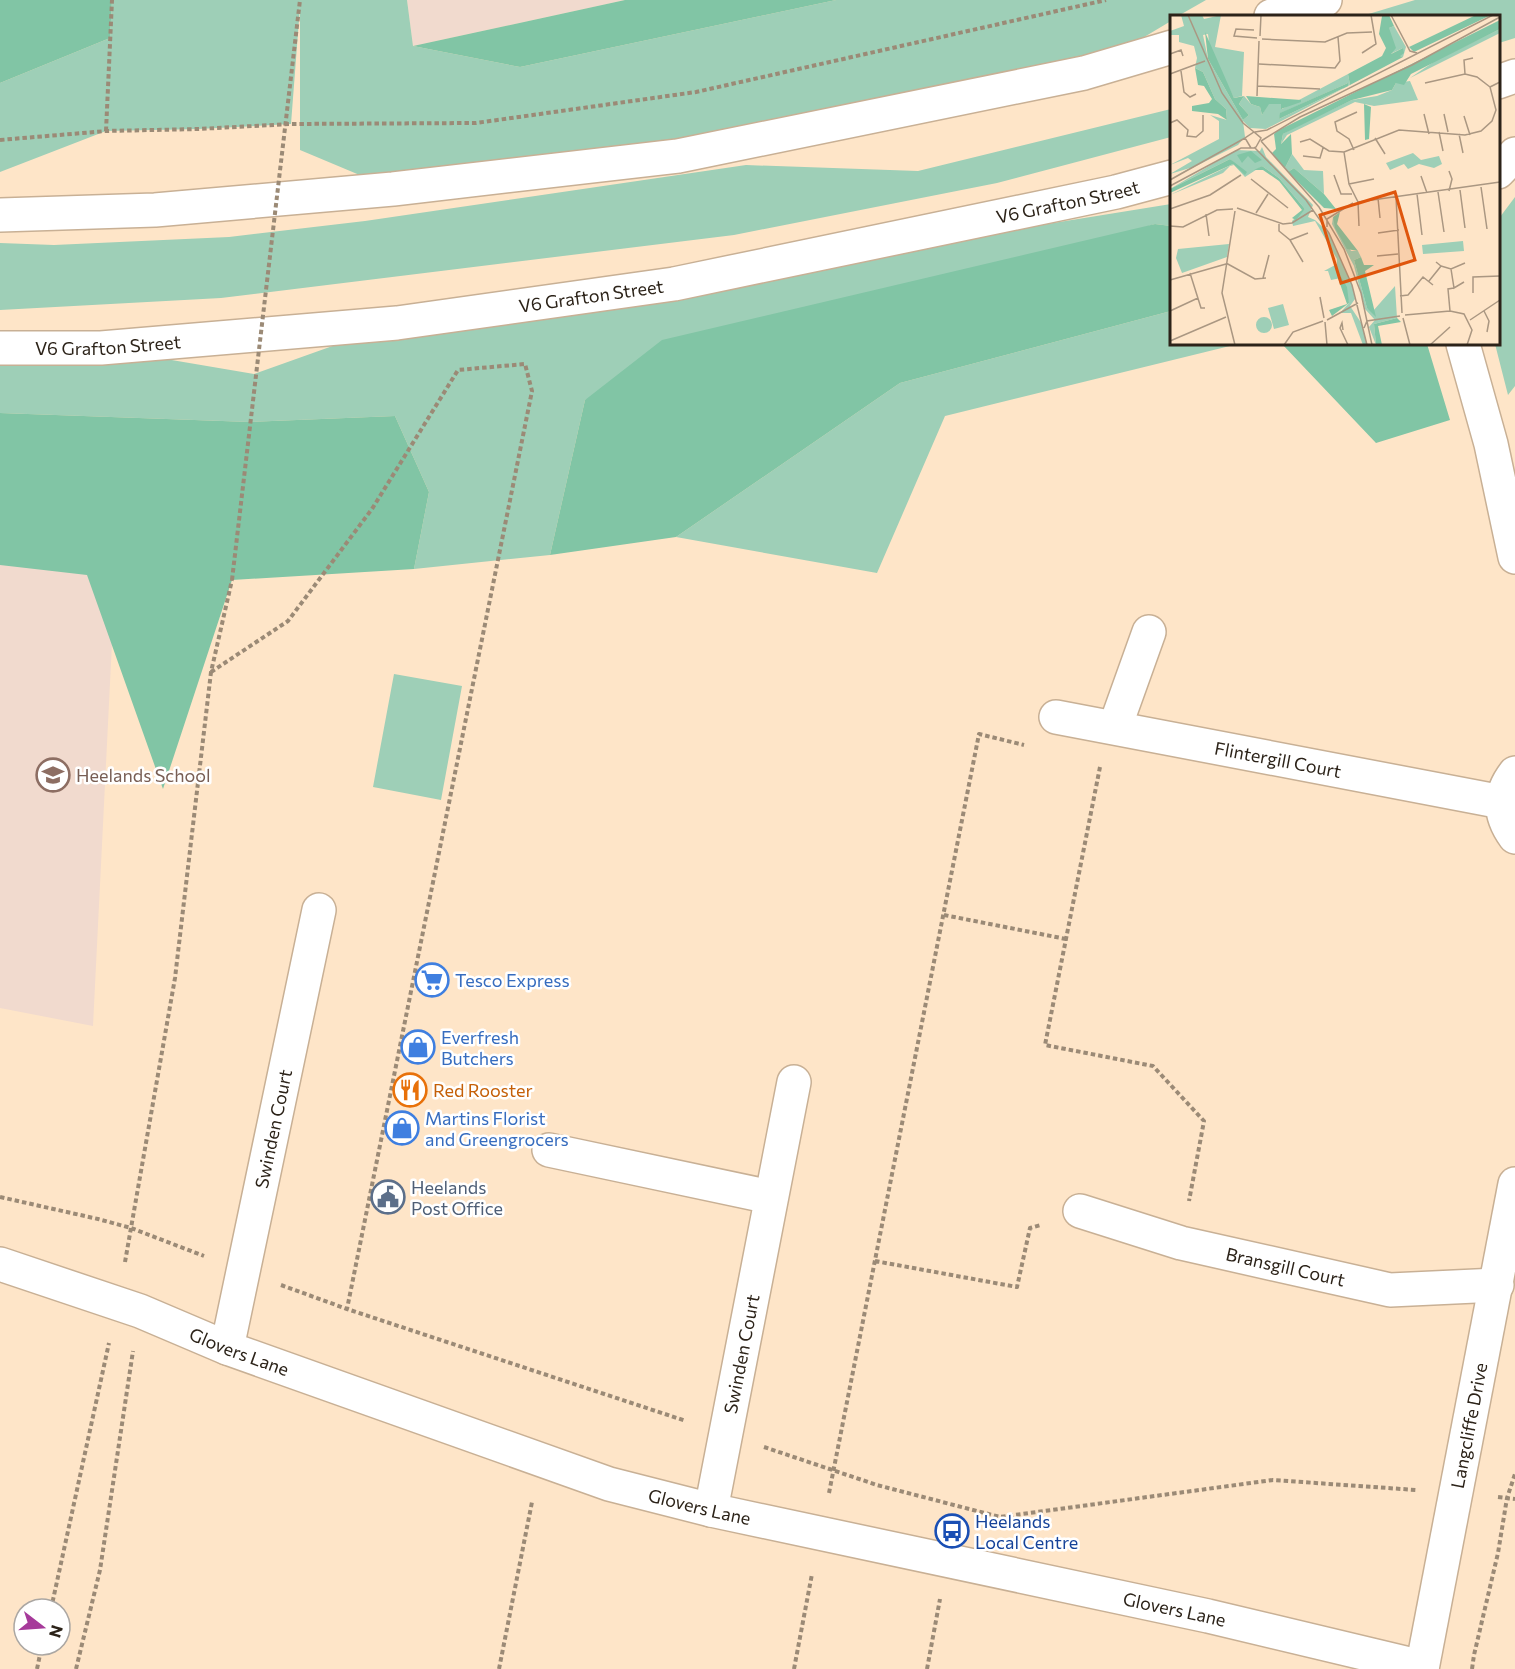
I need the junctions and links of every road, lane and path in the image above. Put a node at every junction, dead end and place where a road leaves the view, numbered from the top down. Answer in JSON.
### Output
{"nodes":[{"id":1,"x":112,"y":0,"type":"edge"},
{"id":2,"x":300,"y":0,"type":"edge"},
{"id":3,"x":1106,"y":0,"type":"edge"},
{"id":4,"x":1325,"y":0,"type":"edge"},
{"id":5,"x":1274,"y":15,"type":"edge"},
{"id":6,"x":1170,"y":47,"type":"edge"},
{"id":7,"x":1170,"y":65,"type":"edge"},
{"id":8,"x":1084,"y":73,"type":"junction"},
{"id":9,"x":1515,"y":76,"type":"edge"},
{"id":10,"x":1500,"y":81,"type":"edge"},
{"id":11,"x":106,"y":131,"type":"junction"},
{"id":12,"x":0,"y":140,"type":"edge"},
{"id":13,"x":1515,"y":154,"type":"edge"},
{"id":14,"x":1500,"y":170,"type":"edge"},
{"id":15,"x":1170,"y":178,"type":"edge"},
{"id":16,"x":0,"y":215,"type":"edge"},
{"id":17,"x":1463,"y":345,"type":"edge"},
{"id":18,"x":0,"y":348,"type":"edge"},
{"id":19,"x":1515,"y":557,"type":"edge"},
{"id":20,"x":1149,"y":632,"type":"dead end"},
{"id":21,"x":211,"y":672,"type":"junction"},
{"id":22,"x":1056,"y":717,"type":"dead end"},
{"id":23,"x":1111,"y":727,"type":"junction"},
{"id":24,"x":1034,"y":747,"type":"dead end"},
{"id":25,"x":1515,"y":773,"type":"edge"},
{"id":26,"x":1502,"y":802,"type":"junction"},
{"id":27,"x":1515,"y":837,"type":"edge"},
{"id":28,"x":319,"y":910,"type":"dead end"},
{"id":29,"x":944,"y":915,"type":"junction"},
{"id":30,"x":1066,"y":939,"type":"junction"},
{"id":31,"x":794,"y":1082,"type":"dead end"},
{"id":32,"x":549,"y":1150,"type":"dead end"},
{"id":33,"x":1515,"y":1184,"type":"edge"},
{"id":34,"x":771,"y":1197,"type":"junction"},
{"id":35,"x":1080,"y":1212,"type":"joint"},
{"id":36,"x":1181,"y":1244,"type":"junction"},
{"id":37,"x":875,"y":1261,"type":"junction"},
{"id":38,"x":0,"y":1264,"type":"edge"},
{"id":39,"x":1497,"y":1285,"type":"junction"},
{"id":40,"x":129,"y":1307,"type":"junction"},
{"id":41,"x":346,"y":1309,"type":"dead end"},
{"id":42,"x":227,"y":1348,"type":"junction"},
{"id":43,"x":540,"y":1460,"type":"junction"},
{"id":44,"x":834,"y":1470,"type":"dead end"},
{"id":45,"x":1515,"y":1474,"type":"edge"},
{"id":46,"x":711,"y":1510,"type":"junction"},
{"id":47,"x":948,"y":1560,"type":"junction"},
{"id":48,"x":54,"y":1597,"type":"edge"},
{"id":49,"x":1422,"y":1668,"type":"edge"},
{"id":50,"x":76,"y":1669,"type":"edge"},
{"id":51,"x":500,"y":1669,"type":"edge"},
{"id":52,"x":927,"y":1669,"type":"edge"},
{"id":53,"x":1472,"y":1669,"type":"edge"}],
"edges":[{"from":1,"to":11,"type":"path"},
{"from":2,"to":21,"type":"path","bridge":true},
{"from":3,"to":11,"type":"path"},
{"from":4,"to":5,"type":"street"},
{"from":6,"to":8,"type":"street"},
{"from":7,"to":8,"type":"street"},
{"from":8,"to":16,"type":"street"},
{"from":9,"to":10,"type":"street"},
{"from":11,"to":12,"type":"path"},
{"from":13,"to":14,"type":"street"},
{"from":15,"to":18,"type":"street","name":"V6 Grafton Street"},
{"from":17,"to":19,"type":"street"},
{"from":20,"to":23,"type":"street"},
{"from":21,"to":40,"type":"path"},
{"from":21,"to":41,"type":"path"},
{"from":22,"to":23,"type":"street","name":"Flintergill Court"},
{"from":23,"to":26,"type":"street","name":"Flintergill Court"},
{"from":23,"to":30,"type":"path"},
{"from":24,"to":29,"type":"path"},
{"from":25,"to":26,"type":"street"},
{"from":26,"to":27,"type":"street"},
{"from":28,"to":42,"type":"street","name":"Swinden Court"},
{"from":29,"to":30,"type":"path"},
{"from":29,"to":37,"type":"path"},
{"from":30,"to":36,"type":"path"},
{"from":31,"to":34,"type":"street","name":"Swinden Court"},
{"from":32,"to":34,"type":"street"},
{"from":33,"to":39,"type":"street","name":"Langcliffe Drive"},
{"from":34,"to":46,"type":"street","name":"Swinden Court"},
{"from":35,"to":36,"type":"street","name":"Bransgill Court"},
{"from":35,"to":37,"type":"path"},
{"from":36,"to":39,"type":"street","name":"Bransgill Court"},
{"from":37,"to":44,"type":"path"},
{"from":38,"to":40,"type":"street","name":"Glovers Lane"},
{"from":39,"to":49,"type":"street","name":"Langcliffe Drive"},
{"from":40,"to":42,"type":"street","name":"Glovers Lane"},
{"from":40,"to":48,"type":"path"},
{"from":40,"to":50,"type":"path"},
{"from":42,"to":43,"type":"street","name":"Glovers Lane"},
{"from":43,"to":46,"type":"street","name":"Glovers Lane"},
{"from":43,"to":51,"type":"path"},
{"from":45,"to":53,"type":"path"},
{"from":46,"to":47,"type":"street","name":"Glovers Lane"},
{"from":47,"to":49,"type":"street","name":"Glovers Lane"},
{"from":47,"to":52,"type":"path"}]}
